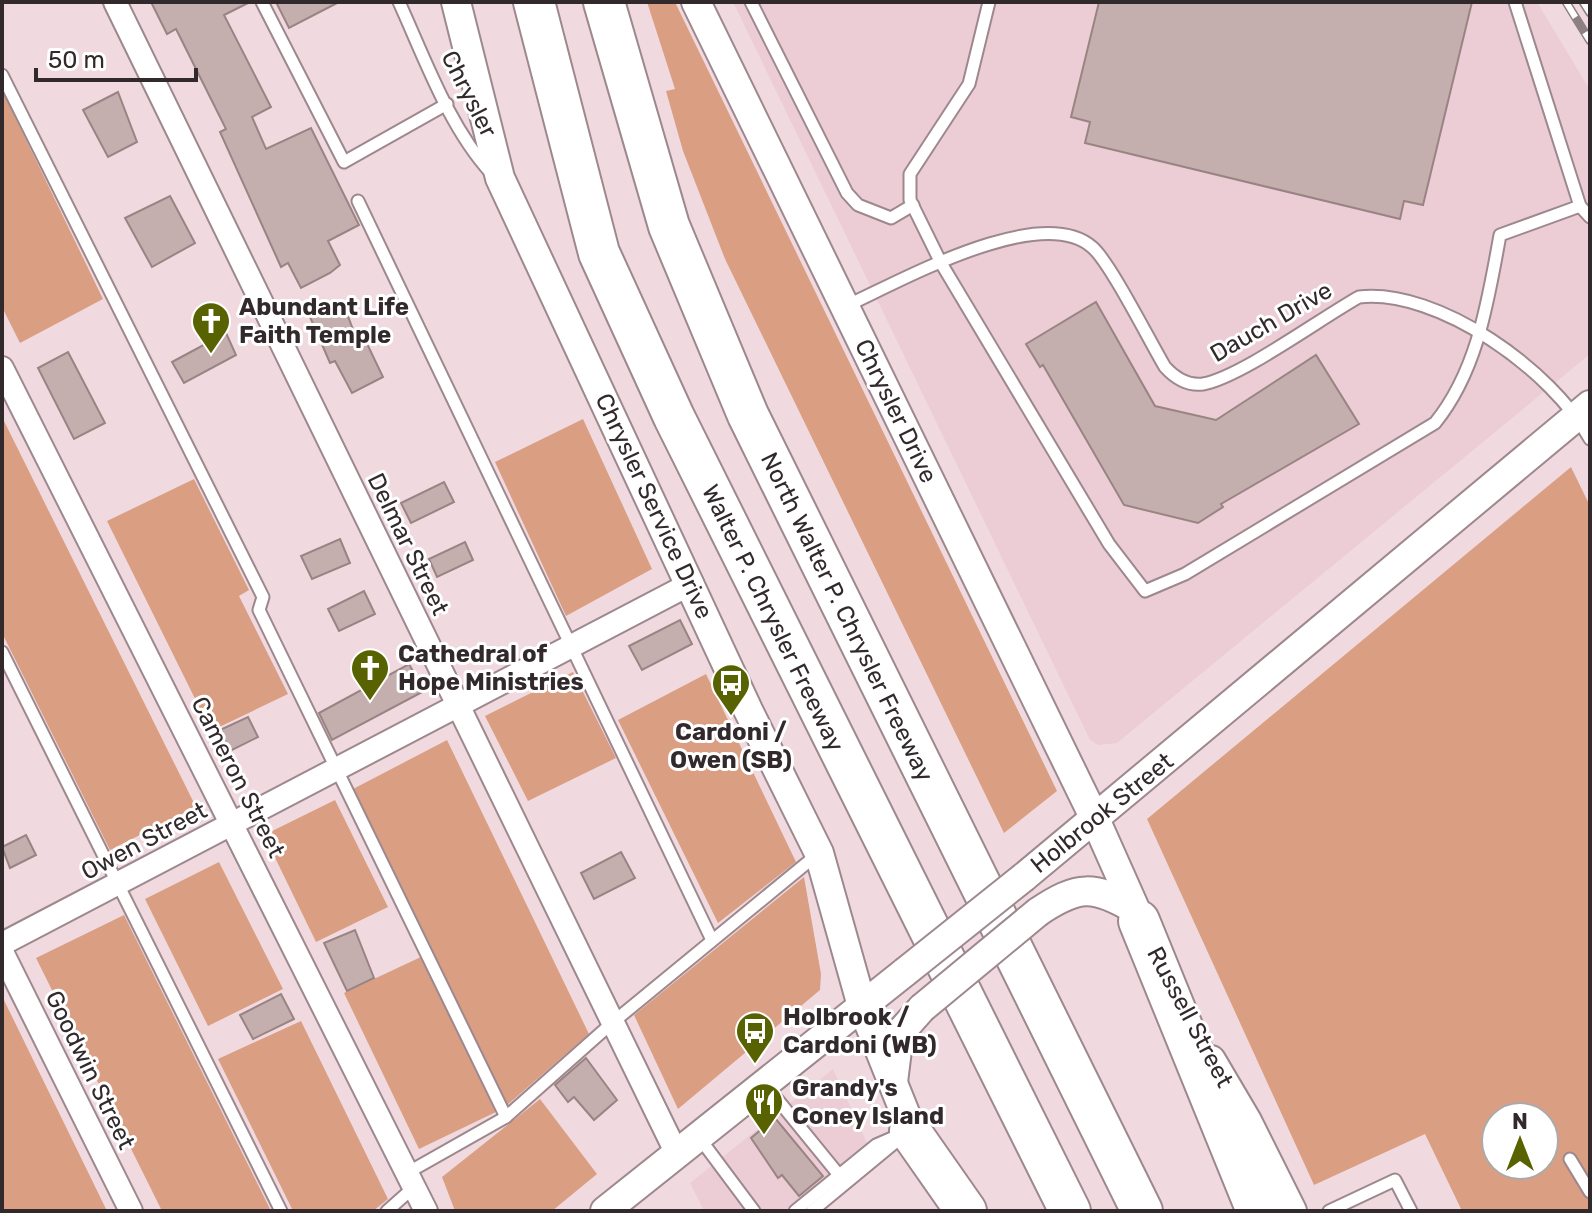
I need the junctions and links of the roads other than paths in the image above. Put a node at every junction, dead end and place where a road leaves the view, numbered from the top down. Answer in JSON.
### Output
{"nodes":[{"id":1,"x":115,"y":2,"type":"edge"},
{"id":2,"x":262,"y":2,"type":"edge"},
{"id":3,"x":399,"y":2,"type":"edge"},
{"id":4,"x":456,"y":2,"type":"edge"},
{"id":5,"x":534,"y":2,"type":"edge"},
{"id":6,"x":604,"y":2,"type":"edge"},
{"id":7,"x":696,"y":2,"type":"edge"},
{"id":8,"x":751,"y":2,"type":"edge"},
{"id":9,"x":989,"y":2,"type":"edge"},
{"id":10,"x":1515,"y":2,"type":"edge"},
{"id":11,"x":2,"y":75,"type":"edge"},
{"id":12,"x":447,"y":104,"type":"junction"},
{"id":13,"x":358,"y":201,"type":"dead end"},
{"id":14,"x":510,"y":201,"type":"junction"},
{"id":15,"x":913,"y":205,"type":"junction"},
{"id":16,"x":1580,"y":206,"type":"junction"},
{"id":17,"x":1590,"y":217,"type":"edge"},
{"id":18,"x":941,"y":263,"type":"junction"},
{"id":19,"x":845,"y":307,"type":"junction"},
{"id":20,"x":1481,"y":334,"type":"junction"},
{"id":21,"x":2,"y":368,"type":"edge"},
{"id":22,"x":1586,"y":420,"type":"edge"},
{"id":23,"x":692,"y":583,"type":"junction"},
{"id":24,"x":571,"y":646,"type":"junction"},
{"id":25,"x":2,"y":652,"type":"edge"},
{"id":26,"x":458,"y":706,"type":"junction"},
{"id":27,"x":335,"y":770,"type":"junction"},
{"id":28,"x":1095,"y":819,"type":"junction"},
{"id":29,"x":232,"y":824,"type":"junction"},
{"id":30,"x":819,"y":853,"type":"junction"},
{"id":31,"x":117,"y":884,"type":"junction"},
{"id":32,"x":1137,"y":915,"type":"junction"},
{"id":33,"x":711,"y":938,"type":"junction"},
{"id":34,"x":2,"y":944,"type":"edge"},
{"id":35,"x":2,"y":952,"type":"edge"},
{"id":36,"x":862,"y":1006,"type":"junction"},
{"id":37,"x":612,"y":1023,"type":"junction"},
{"id":38,"x":764,"y":1083,"type":"junction"},
{"id":39,"x":893,"y":1088,"type":"junction"},
{"id":40,"x":506,"y":1117,"type":"junction"},
{"id":41,"x":908,"y":1126,"type":"junction"},
{"id":42,"x":687,"y":1144,"type":"junction"},
{"id":43,"x":1570,"y":1159,"type":"dead end"},
{"id":44,"x":839,"y":1175,"type":"junction"},
{"id":45,"x":411,"y":1180,"type":"junction"},
{"id":46,"x":1588,"y":1183,"type":"edge"},
{"id":47,"x":131,"y":1211,"type":"edge"},
{"id":48,"x":281,"y":1211,"type":"edge"},
{"id":49,"x":387,"y":1211,"type":"edge"},
{"id":50,"x":426,"y":1211,"type":"edge"},
{"id":51,"x":605,"y":1211,"type":"edge"},
{"id":52,"x":754,"y":1211,"type":"edge"},
{"id":53,"x":795,"y":1211,"type":"edge"},
{"id":54,"x":812,"y":1211,"type":"edge"},
{"id":55,"x":947,"y":1211,"type":"edge"},
{"id":56,"x":966,"y":1211,"type":"edge"},
{"id":57,"x":1070,"y":1211,"type":"edge"},
{"id":58,"x":1142,"y":1211,"type":"edge"},
{"id":59,"x":1257,"y":1211,"type":"edge"},
{"id":60,"x":1292,"y":1211,"type":"edge"},
{"id":61,"x":1329,"y":1211,"type":"edge"},
{"id":62,"x":1411,"y":1211,"type":"edge"}],
"edges":[{"from":1,"to":26,"type":"street","name":"Delmar Street"},
{"from":2,"to":12,"type":"lane"},
{"from":3,"to":12,"type":"lane","name":"Chrysler"},
{"from":4,"to":14,"type":"street","name":"Chrysler Service Drive"},
{"from":5,"to":57,"type":"highway","name":"Walter P. Chrysler Freeway"},
{"from":6,"to":58,"type":"highway","name":"North Walter P. Chrysler Freeway"},
{"from":7,"to":19,"type":"street","name":"Chrysler Drive"},
{"from":8,"to":15,"type":"lane"},
{"from":9,"to":15,"type":"lane"},
{"from":10,"to":16,"type":"lane"},
{"from":11,"to":27,"type":"lane"},
{"from":12,"to":14,"type":"lane","name":"Chrysler"},
{"from":13,"to":24,"type":"lane"},
{"from":14,"to":23,"type":"street","name":"Chrysler Service Drive"},
{"from":15,"to":18,"type":"lane"},
{"from":16,"to":17,"type":"lane"},
{"from":16,"to":20,"type":"lane"},
{"from":18,"to":19,"type":"lane","name":"Dauch Drive"},
{"from":18,"to":20,"type":"lane","name":"Dauch Drive"},
{"from":18,"to":20,"type":"lane"},
{"from":19,"to":28,"type":"street","name":"Chrysler Drive"},
{"from":20,"to":22,"type":"lane","name":"Dauch Drive"},
{"from":21,"to":29,"type":"street","name":"Cameron Street"},
{"from":22,"to":28,"type":"street","name":"Holbrook Street"},
{"from":23,"to":24,"type":"street","name":"Owen Street"},
{"from":23,"to":30,"type":"street","name":"Chrysler Service Drive"},
{"from":24,"to":26,"type":"street","name":"Owen Street"},
{"from":24,"to":33,"type":"lane"},
{"from":25,"to":31,"type":"lane"},
{"from":26,"to":27,"type":"street","name":"Owen Street"},
{"from":26,"to":37,"type":"street","name":"Delmar Street"},
{"from":27,"to":29,"type":"street","name":"Owen Street"},
{"from":27,"to":40,"type":"lane"},
{"from":28,"to":32,"type":"street","name":"Russell Street"},
{"from":28,"to":36,"type":"street","name":"Holbrook Street","bridge":true},
{"from":29,"to":31,"type":"street","name":"Owen Street"},
{"from":29,"to":45,"type":"street","name":"Cameron Street"},
{"from":30,"to":33,"type":"lane"},
{"from":30,"to":36,"type":"street","name":"Chrysler Service Drive"},
{"from":31,"to":34,"type":"street","name":"Owen Street"},
{"from":31,"to":48,"type":"lane"},
{"from":32,"to":39,"type":"street","bridge":true},
{"from":32,"to":59,"type":"highway"},
{"from":32,"to":60,"type":"street","name":"Russell Street"},
{"from":33,"to":37,"type":"lane"},
{"from":35,"to":47,"type":"street","name":"Goodwin Street"},
{"from":36,"to":38,"type":"street","name":"Holbrook Street"},
{"from":36,"to":39,"type":"street","name":"Chrysler Service Drive"},
{"from":37,"to":40,"type":"lane"},
{"from":37,"to":42,"type":"street","name":"Delmar Street"},
{"from":38,"to":42,"type":"street","name":"Holbrook Street"},
{"from":38,"to":44,"type":"lane"},
{"from":39,"to":41,"type":"street","name":"Chrysler Service Drive"},
{"from":40,"to":45,"type":"lane"},
{"from":41,"to":44,"type":"lane"},
{"from":41,"to":54,"type":"lane"},
{"from":41,"to":55,"type":"street"},
{"from":41,"to":56,"type":"highway"},
{"from":42,"to":51,"type":"street","name":"Holbrook Street"},
{"from":42,"to":52,"type":"lane"},
{"from":43,"to":46,"type":"lane"},
{"from":44,"to":53,"type":"lane"},
{"from":45,"to":49,"type":"lane"},
{"from":45,"to":50,"type":"street","name":"Cameron Street"},
{"from":61,"to":62,"type":"lane"}]}
